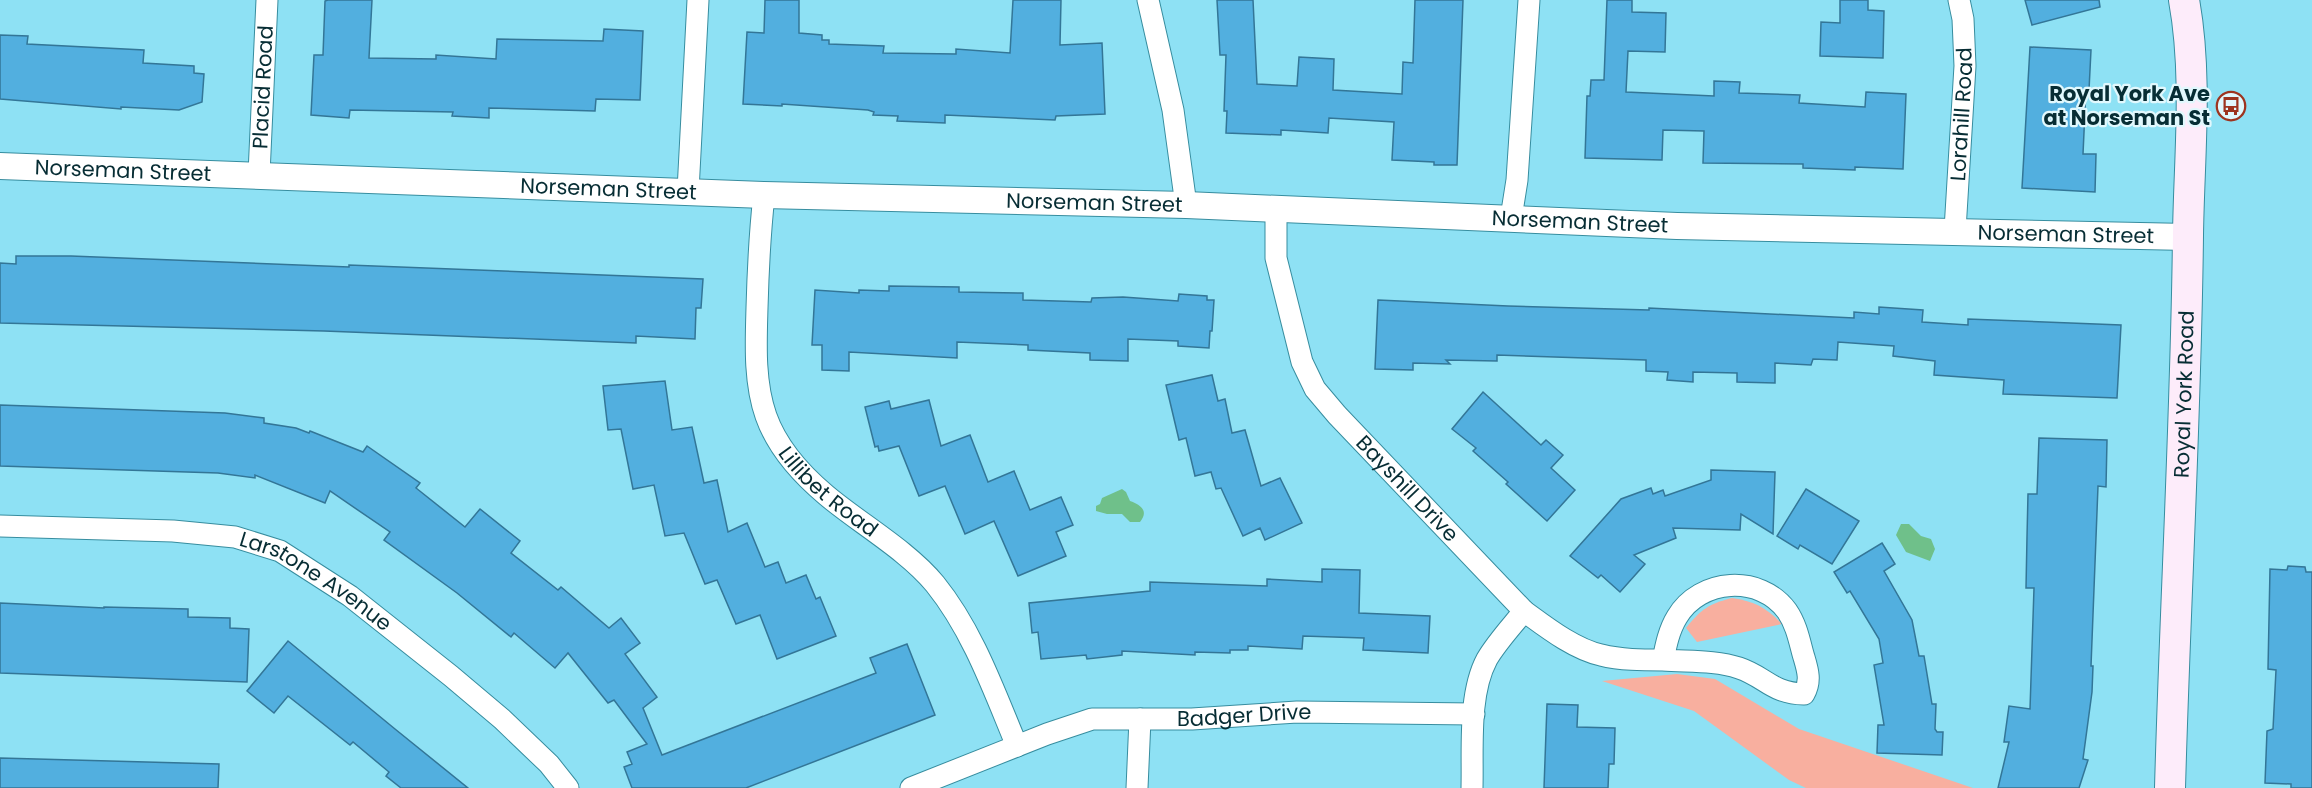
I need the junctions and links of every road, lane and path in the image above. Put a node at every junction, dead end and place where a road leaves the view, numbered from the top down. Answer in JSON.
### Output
{"nodes":[{"id":1,"x":267,"y":0,"type":"edge"},
{"id":2,"x":698,"y":0,"type":"edge"},
{"id":3,"x":1148,"y":0,"type":"edge"},
{"id":4,"x":1529,"y":0,"type":"edge"},
{"id":5,"x":1959,"y":0,"type":"edge"},
{"id":6,"x":2184,"y":0,"type":"edge"},
{"id":7,"x":0,"y":166,"type":"edge"},
{"id":8,"x":258,"y":174,"type":"junction"},
{"id":9,"x":688,"y":191,"type":"junction"},
{"id":10,"x":764,"y":195,"type":"junction"},
{"id":11,"x":1185,"y":206,"type":"junction"},
{"id":12,"x":1276,"y":210,"type":"junction"},
{"id":13,"x":1511,"y":218,"type":"junction"},
{"id":14,"x":1955,"y":230,"type":"junction"},
{"id":15,"x":2188,"y":237,"type":"junction"},
{"id":16,"x":0,"y":526,"type":"edge"},
{"id":17,"x":1524,"y":611,"type":"junction"},
{"id":18,"x":1663,"y":660,"type":"junction"},
{"id":19,"x":1474,"y":714,"type":"junction"},
{"id":20,"x":1140,"y":719,"type":"junction"},
{"id":21,"x":1017,"y":746,"type":"junction"},
{"id":22,"x":568,"y":788,"type":"edge"},
{"id":23,"x":911,"y":788,"type":"edge"},
{"id":24,"x":1137,"y":788,"type":"edge"},
{"id":25,"x":1472,"y":788,"type":"edge"},
{"id":26,"x":2170,"y":788,"type":"edge"}],
"edges":[{"from":1,"to":8,"type":"street","name":"Placid Road"},
{"from":2,"to":9,"type":"street"},
{"from":3,"to":11,"type":"street"},
{"from":4,"to":13,"type":"street"},
{"from":5,"to":14,"type":"street","name":"Lorahill Road"},
{"from":6,"to":15,"type":"main road","name":"Royal York Road"},
{"from":7,"to":8,"type":"street","name":"Norseman Street"},
{"from":8,"to":9,"type":"street","name":"Norseman Street"},
{"from":9,"to":10,"type":"street","name":"Norseman Street"},
{"from":10,"to":11,"type":"street","name":"Norseman Street"},
{"from":10,"to":21,"type":"street","name":"Lillibet Road"},
{"from":11,"to":12,"type":"street","name":"Norseman Street"},
{"from":12,"to":13,"type":"street","name":"Norseman Street"},
{"from":12,"to":17,"type":"street","name":"Bayshill Drive"},
{"from":13,"to":14,"type":"street","name":"Norseman Street"},
{"from":14,"to":15,"type":"street","name":"Norseman Street"},
{"from":15,"to":26,"type":"main road","name":"Royal York Road"},
{"from":16,"to":22,"type":"street","name":"Larstone Avenue"},
{"from":17,"to":18,"type":"street","name":"Bayshill Drive"},
{"from":17,"to":19,"type":"street"},
{"from":18,"to":18,"type":"street","name":"Bayshill Drive"},
{"from":19,"to":20,"type":"street","name":"Badger Drive"},
{"from":19,"to":25,"type":"street"},
{"from":20,"to":21,"type":"street","name":"Badger Drive"},
{"from":20,"to":24,"type":"street"},
{"from":21,"to":23,"type":"street","name":"Badger Drive"}]}
